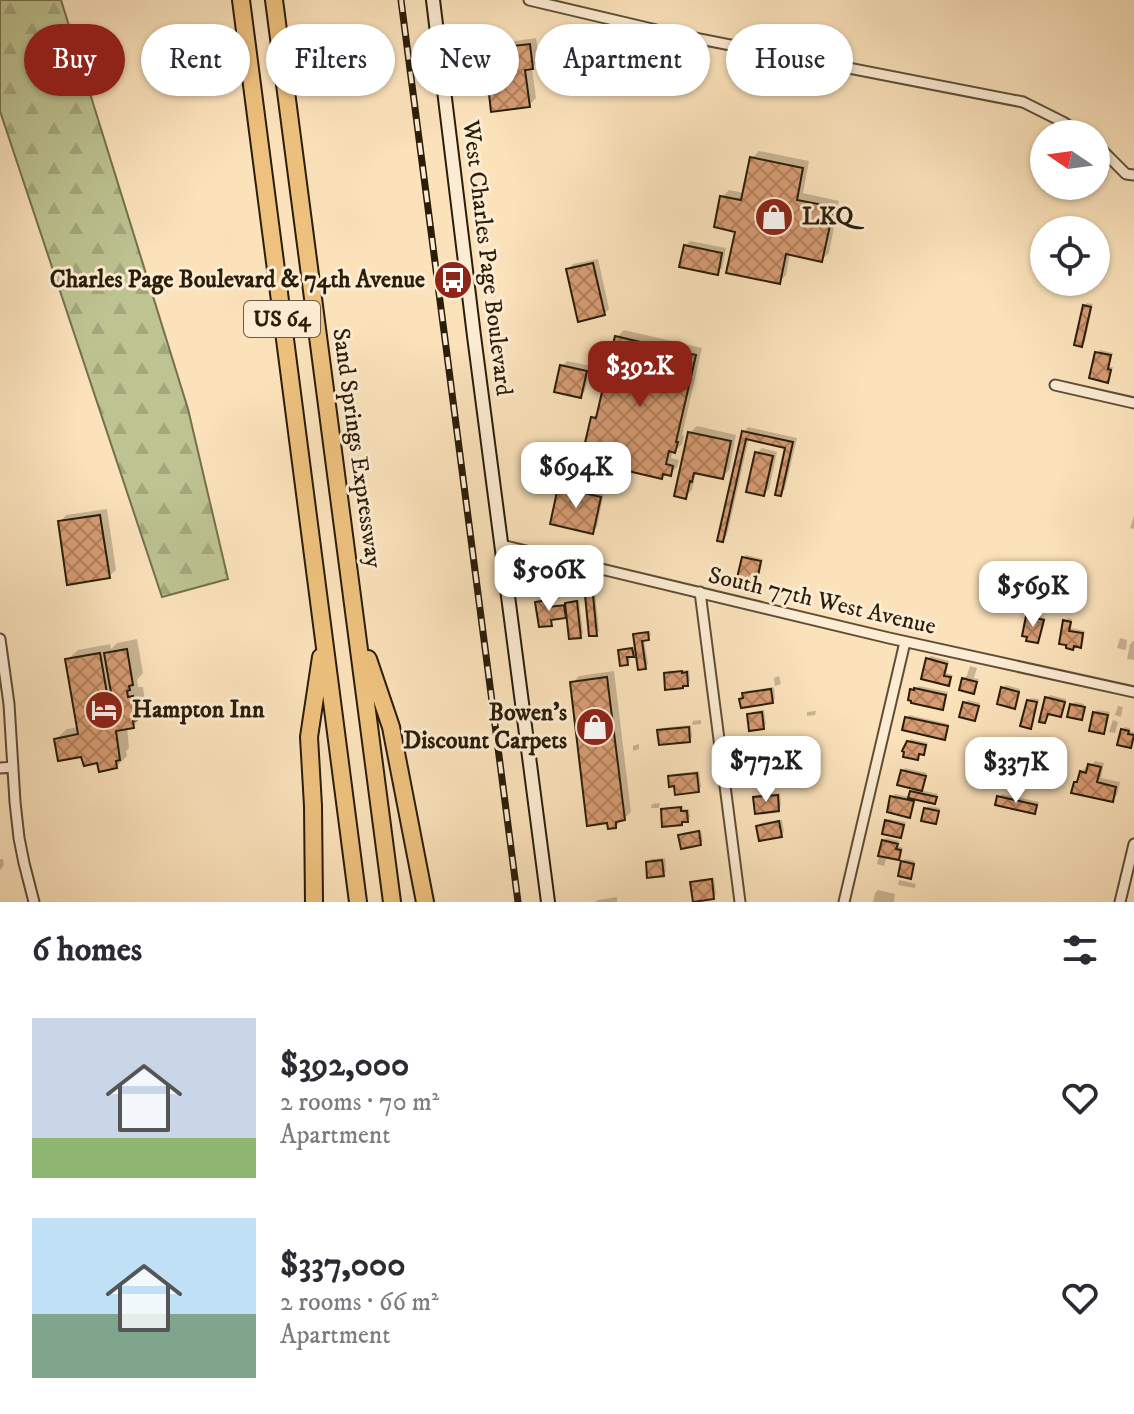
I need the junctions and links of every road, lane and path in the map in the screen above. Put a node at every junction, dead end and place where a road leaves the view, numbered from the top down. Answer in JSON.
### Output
{"nodes":[{"id":1,"x":241,"y":0,"type":"edge"},
{"id":2,"x":274,"y":0,"type":"edge"},
{"id":3,"x":433,"y":0,"type":"edge"},
{"id":4,"x":529,"y":0,"type":"edge"},
{"id":5,"x":1059,"y":120,"type":"edge"},
{"id":6,"x":1110,"y":158,"type":"edge"},
{"id":7,"x":1134,"y":175,"type":"edge"},
{"id":8,"x":1055,"y":385,"type":"dead end"},
{"id":9,"x":1134,"y":403,"type":"edge"},
{"id":10,"x":501,"y":545,"type":"junction"},
{"id":11,"x":700,"y":592,"type":"junction"},
{"id":12,"x":356,"y":622,"type":"junction"},
{"id":13,"x":324,"y":637,"type":"junction"},
{"id":14,"x":0,"y":640,"type":"edge"},
{"id":15,"x":905,"y":642,"type":"junction"},
{"id":16,"x":1134,"y":692,"type":"edge"},
{"id":17,"x":13,"y":767,"type":"junction"},
{"id":18,"x":0,"y":768,"type":"edge"},
{"id":19,"x":1134,"y":844,"type":"edge"},
{"id":20,"x":34,"y":902,"type":"edge"},
{"id":21,"x":314,"y":902,"type":"edge"},
{"id":22,"x":358,"y":902,"type":"edge"},
{"id":23,"x":392,"y":902,"type":"edge"},
{"id":24,"x":425,"y":902,"type":"edge"},
{"id":25,"x":548,"y":902,"type":"edge"},
{"id":26,"x":740,"y":902,"type":"edge"},
{"id":27,"x":844,"y":902,"type":"edge"},
{"id":28,"x":1120,"y":902,"type":"edge"}],
"edges":[{"from":1,"to":13,"type":"highway","number":"US 64"},
{"from":2,"to":12,"type":"highway","name":"Sand Springs Expressway","number":"US 64"},
{"from":3,"to":10,"type":"main road","name":"West Charles Page Boulevard"},
{"from":4,"to":5,"type":"street"},
{"from":6,"to":7,"type":"street"},
{"from":8,"to":9,"type":"street"},
{"from":10,"to":11,"type":"street","name":"South 77th West Avenue"},
{"from":10,"to":25,"type":"main road","name":"West Charles Page Boulevard"},
{"from":11,"to":15,"type":"street","name":"South 77th West Avenue"},
{"from":11,"to":26,"type":"street"},
{"from":12,"to":23,"type":"highway","name":"Sand Springs Expressway","number":"US 64"},
{"from":12,"to":24,"type":"highway"},
{"from":13,"to":21,"type":"highway"},
{"from":13,"to":22,"type":"highway","number":"US 64"},
{"from":14,"to":17,"type":"street"},
{"from":15,"to":16,"type":"street","name":"South 77th West Avenue"},
{"from":15,"to":27,"type":"street"},
{"from":17,"to":18,"type":"street"},
{"from":17,"to":20,"type":"street"},
{"from":19,"to":28,"type":"street"}]}
